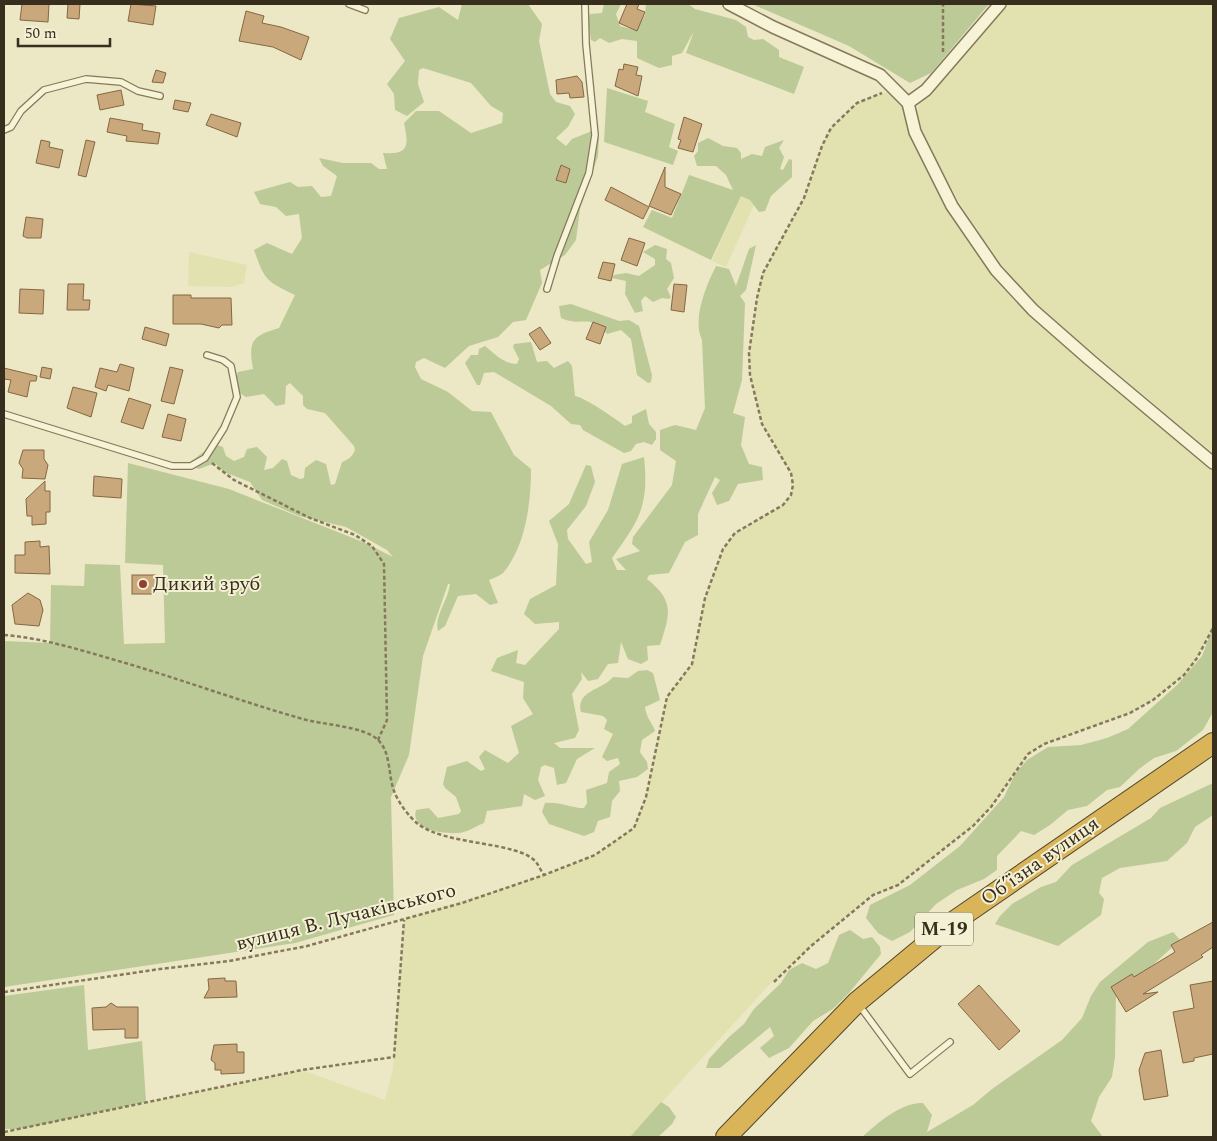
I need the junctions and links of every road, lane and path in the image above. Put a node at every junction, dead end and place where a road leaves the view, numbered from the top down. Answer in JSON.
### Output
{"nodes":[{"id":1,"x":349,"y":4,"type":"edge"},
{"id":2,"x":585,"y":4,"type":"edge"},
{"id":3,"x":729,"y":4,"type":"edge"},
{"id":4,"x":943,"y":4,"type":"edge"},
{"id":5,"x":1000,"y":4,"type":"edge"},
{"id":6,"x":365,"y":10,"type":"dead end"},
{"id":7,"x":946,"y":67,"type":"junction"},
{"id":8,"x":887,"y":92,"type":"dead end"},
{"id":9,"x":160,"y":96,"type":"dead end"},
{"id":10,"x":908,"y":103,"type":"junction"},
{"id":11,"x":4,"y":130,"type":"edge"},
{"id":12,"x":547,"y":289,"type":"dead end"},
{"id":13,"x":206,"y":355,"type":"dead end"},
{"id":14,"x":4,"y":414,"type":"edge"},
{"id":15,"x":205,"y":458,"type":"junction"},
{"id":16,"x":1213,"y":462,"type":"edge"},
{"id":17,"x":1213,"y":628,"type":"edge"},
{"id":18,"x":4,"y":635,"type":"edge"},
{"id":19,"x":378,"y":740,"type":"junction"},
{"id":20,"x":1213,"y":743,"type":"edge"},
{"id":21,"x":1213,"y":751,"type":"edge"},
{"id":22,"x":1191,"y":757,"type":"junction"},
{"id":23,"x":544,"y":876,"type":"junction"},
{"id":24,"x":404,"y":919,"type":"junction"},
{"id":25,"x":774,"y":982,"type":"dead end"},
{"id":26,"x":4,"y":992,"type":"edge"},
{"id":27,"x":857,"y":1002,"type":"junction"},
{"id":28,"x":950,"y":1042,"type":"dead end"},
{"id":29,"x":4,"y":1132,"type":"edge"},
{"id":30,"x":726,"y":1137,"type":"edge"}],
"edges":[{"from":1,"to":6,"type":"lane"},
{"from":2,"to":12,"type":"lane"},
{"from":3,"to":10,"type":"street"},
{"from":4,"to":7,"type":"path"},
{"from":5,"to":7,"type":"street"},
{"from":7,"to":10,"type":"street"},
{"from":8,"to":23,"type":"path","name":"вулиця В. Лучаківського"},
{"from":9,"to":11,"type":"lane"},
{"from":10,"to":16,"type":"street"},
{"from":13,"to":15,"type":"lane"},
{"from":14,"to":15,"type":"lane"},
{"from":15,"to":19,"type":"path"},
{"from":17,"to":25,"type":"path"},
{"from":18,"to":19,"type":"path"},
{"from":19,"to":23,"type":"path"},
{"from":20,"to":22,"type":"highway","name":"Обʼїзна вулиця","number":"М-19"},
{"from":21,"to":22,"type":"lane"},
{"from":22,"to":27,"type":"highway","name":"Обʼїзна вулиця","number":"М-19"},
{"from":23,"to":24,"type":"path","name":"вулиця В. Лучаківського"},
{"from":24,"to":26,"type":"path","name":"вулиця В. Лучаківського"},
{"from":24,"to":29,"type":"path"},
{"from":27,"to":28,"type":"lane"},
{"from":27,"to":30,"type":"highway","name":"Обʼїзна вулиця","number":"М-19"}]}
